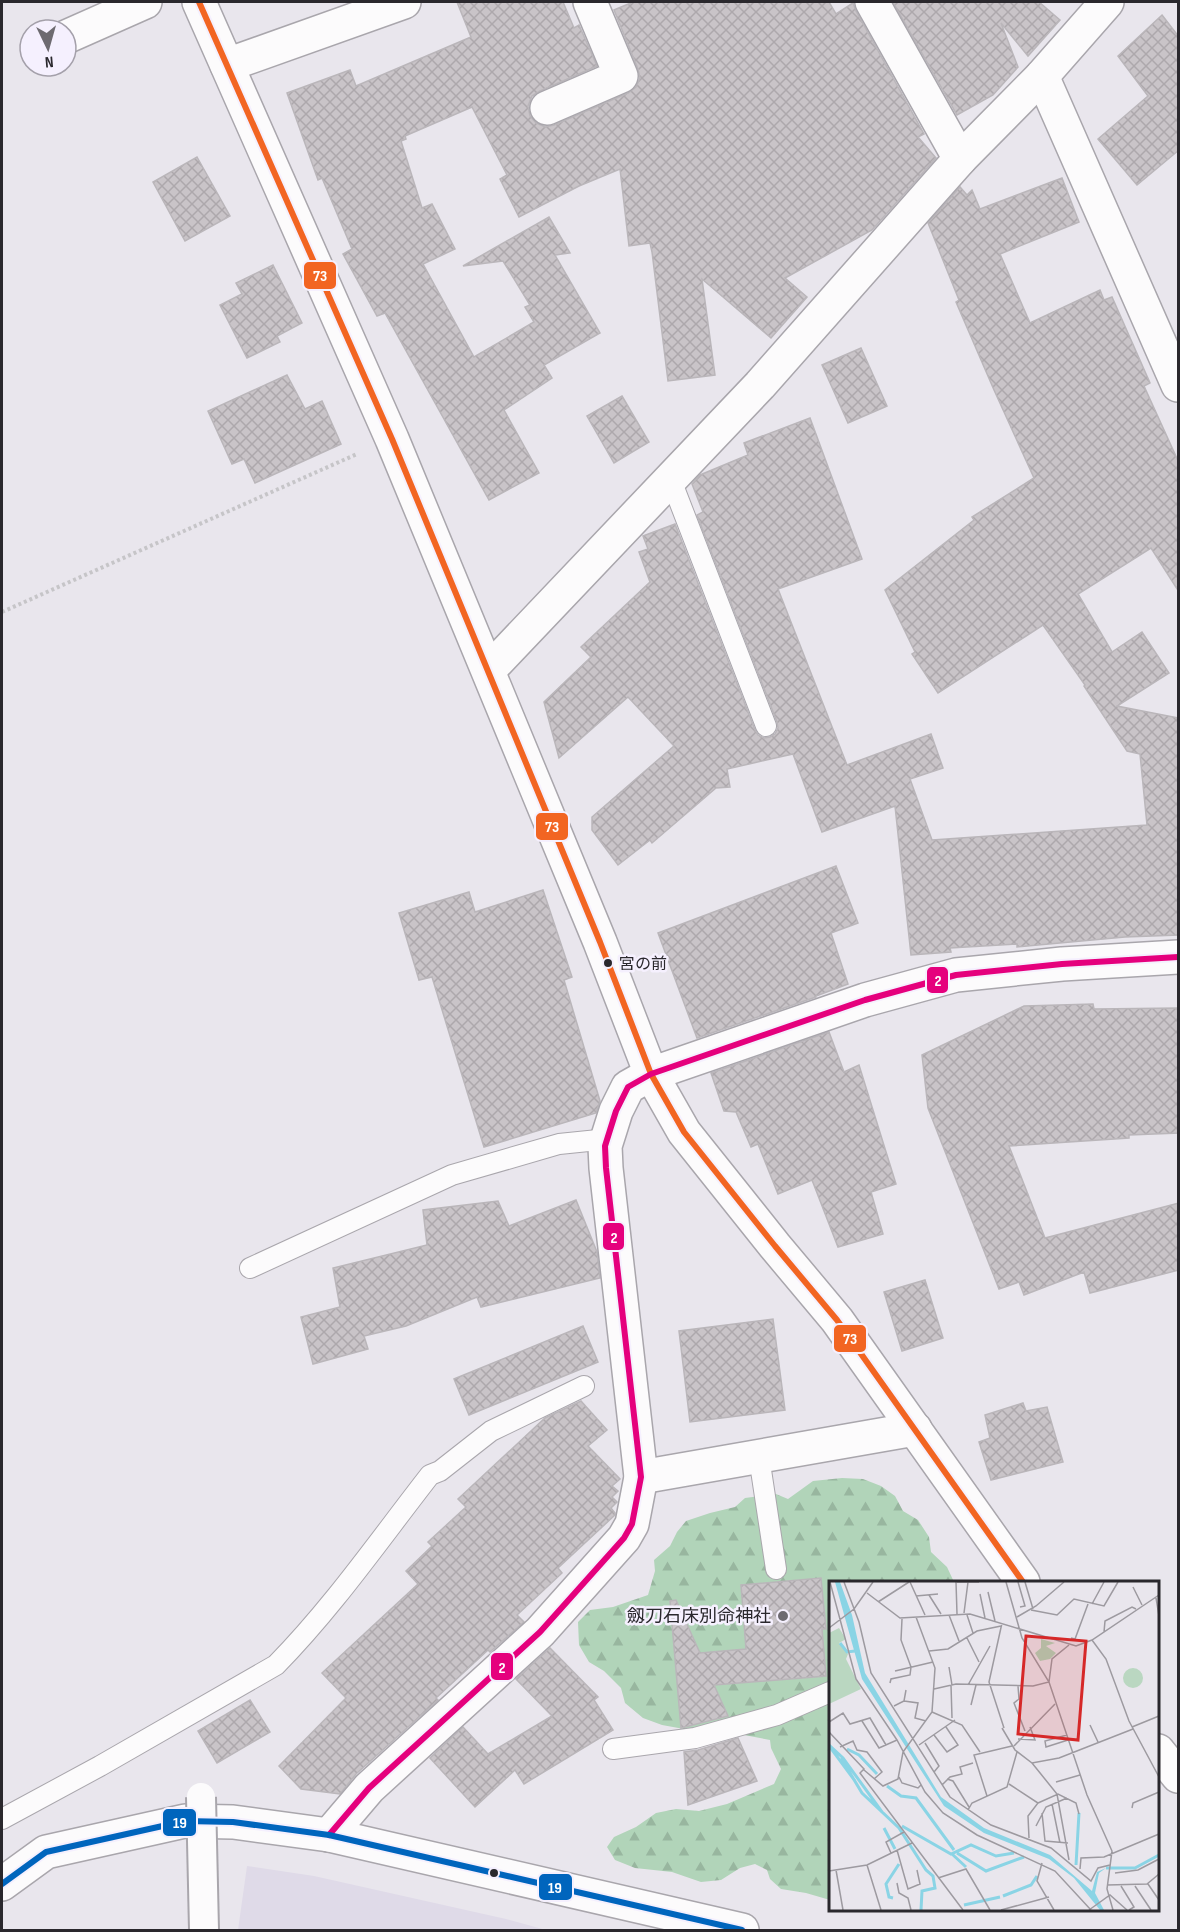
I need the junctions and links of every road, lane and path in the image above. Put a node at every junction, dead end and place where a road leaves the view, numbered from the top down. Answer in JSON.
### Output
{"nodes":[{"id":1,"x":145,"y":2,"type":"edge"},
{"id":2,"x":199,"y":2,"type":"edge"},
{"id":3,"x":404,"y":2,"type":"edge"},
{"id":4,"x":590,"y":2,"type":"edge"},
{"id":5,"x":872,"y":2,"type":"edge"},
{"id":6,"x":1107,"y":2,"type":"edge"},
{"id":7,"x":78,"y":32,"type":"edge"},
{"id":8,"x":227,"y":65,"type":"junction"},
{"id":9,"x":1042,"y":76,"type":"junction"},
{"id":10,"x":547,"y":108,"type":"dead end"},
{"id":11,"x":960,"y":159,"type":"junction"},
{"id":12,"x":1179,"y":385,"type":"edge"},
{"id":13,"x":392,"y":439,"type":"junction"},
{"id":14,"x":671,"y":480,"type":"junction"},
{"id":15,"x":2,"y":612,"type":"edge"},
{"id":16,"x":489,"y":670,"type":"junction"},
{"id":17,"x":766,"y":726,"type":"dead end"},
{"id":18,"x":1179,"y":957,"type":"edge"},
{"id":19,"x":651,"y":1074,"type":"junction"},
{"id":20,"x":608,"y":1139,"type":"junction"},
{"id":21,"x":250,"y":1268,"type":"dead end"},
{"id":22,"x":584,"y":1386,"type":"dead end"},
{"id":23,"x":915,"y":1429,"type":"junction"},
{"id":24,"x":759,"y":1457,"type":"junction"},
{"id":25,"x":641,"y":1477,"type":"junction"},
{"id":26,"x":776,"y":1569,"type":"dead end"},
{"id":27,"x":1022,"y":1581,"type":"edge"},
{"id":28,"x":829,"y":1693,"type":"edge"},
{"id":29,"x":613,"y":1749,"type":"dead end"},
{"id":30,"x":1159,"y":1752,"type":"edge"},
{"id":31,"x":1179,"y":1776,"type":"edge"},
{"id":32,"x":201,"y":1797,"type":"dead end"},
{"id":33,"x":2,"y":1819,"type":"edge"},
{"id":34,"x":329,"y":1835,"type":"junction"},
{"id":35,"x":2,"y":1884,"type":"edge"},
{"id":36,"x":204,"y":1930,"type":"edge"},
{"id":37,"x":742,"y":1930,"type":"edge"}],
"edges":[{"from":1,"to":7,"type":"street"},
{"from":2,"to":8,"type":"street"},
{"from":3,"to":8,"type":"street"},
{"from":4,"to":10,"type":"street"},
{"from":5,"to":11,"type":"street"},
{"from":6,"to":9,"type":"street"},
{"from":8,"to":13,"type":"street"},
{"from":9,"to":11,"type":"street"},
{"from":9,"to":12,"type":"street"},
{"from":11,"to":14,"type":"street"},
{"from":13,"to":15,"type":"path"},
{"from":13,"to":16,"type":"street"},
{"from":14,"to":16,"type":"street"},
{"from":14,"to":17,"type":"lane"},
{"from":16,"to":19,"type":"street"},
{"from":18,"to":19,"type":"street"},
{"from":19,"to":20,"type":"street"},
{"from":19,"to":23,"type":"street"},
{"from":20,"to":21,"type":"lane"},
{"from":20,"to":25,"type":"street"},
{"from":22,"to":33,"type":"lane"},
{"from":23,"to":24,"type":"street"},
{"from":23,"to":27,"type":"street"},
{"from":24,"to":25,"type":"street"},
{"from":24,"to":26,"type":"lane"},
{"from":25,"to":34,"type":"street"},
{"from":28,"to":29,"type":"lane"},
{"from":30,"to":31,"type":"street"},
{"from":32,"to":36,"type":"street","bridge":true},
{"from":34,"to":35,"type":"street"},
{"from":34,"to":37,"type":"street"}]}
